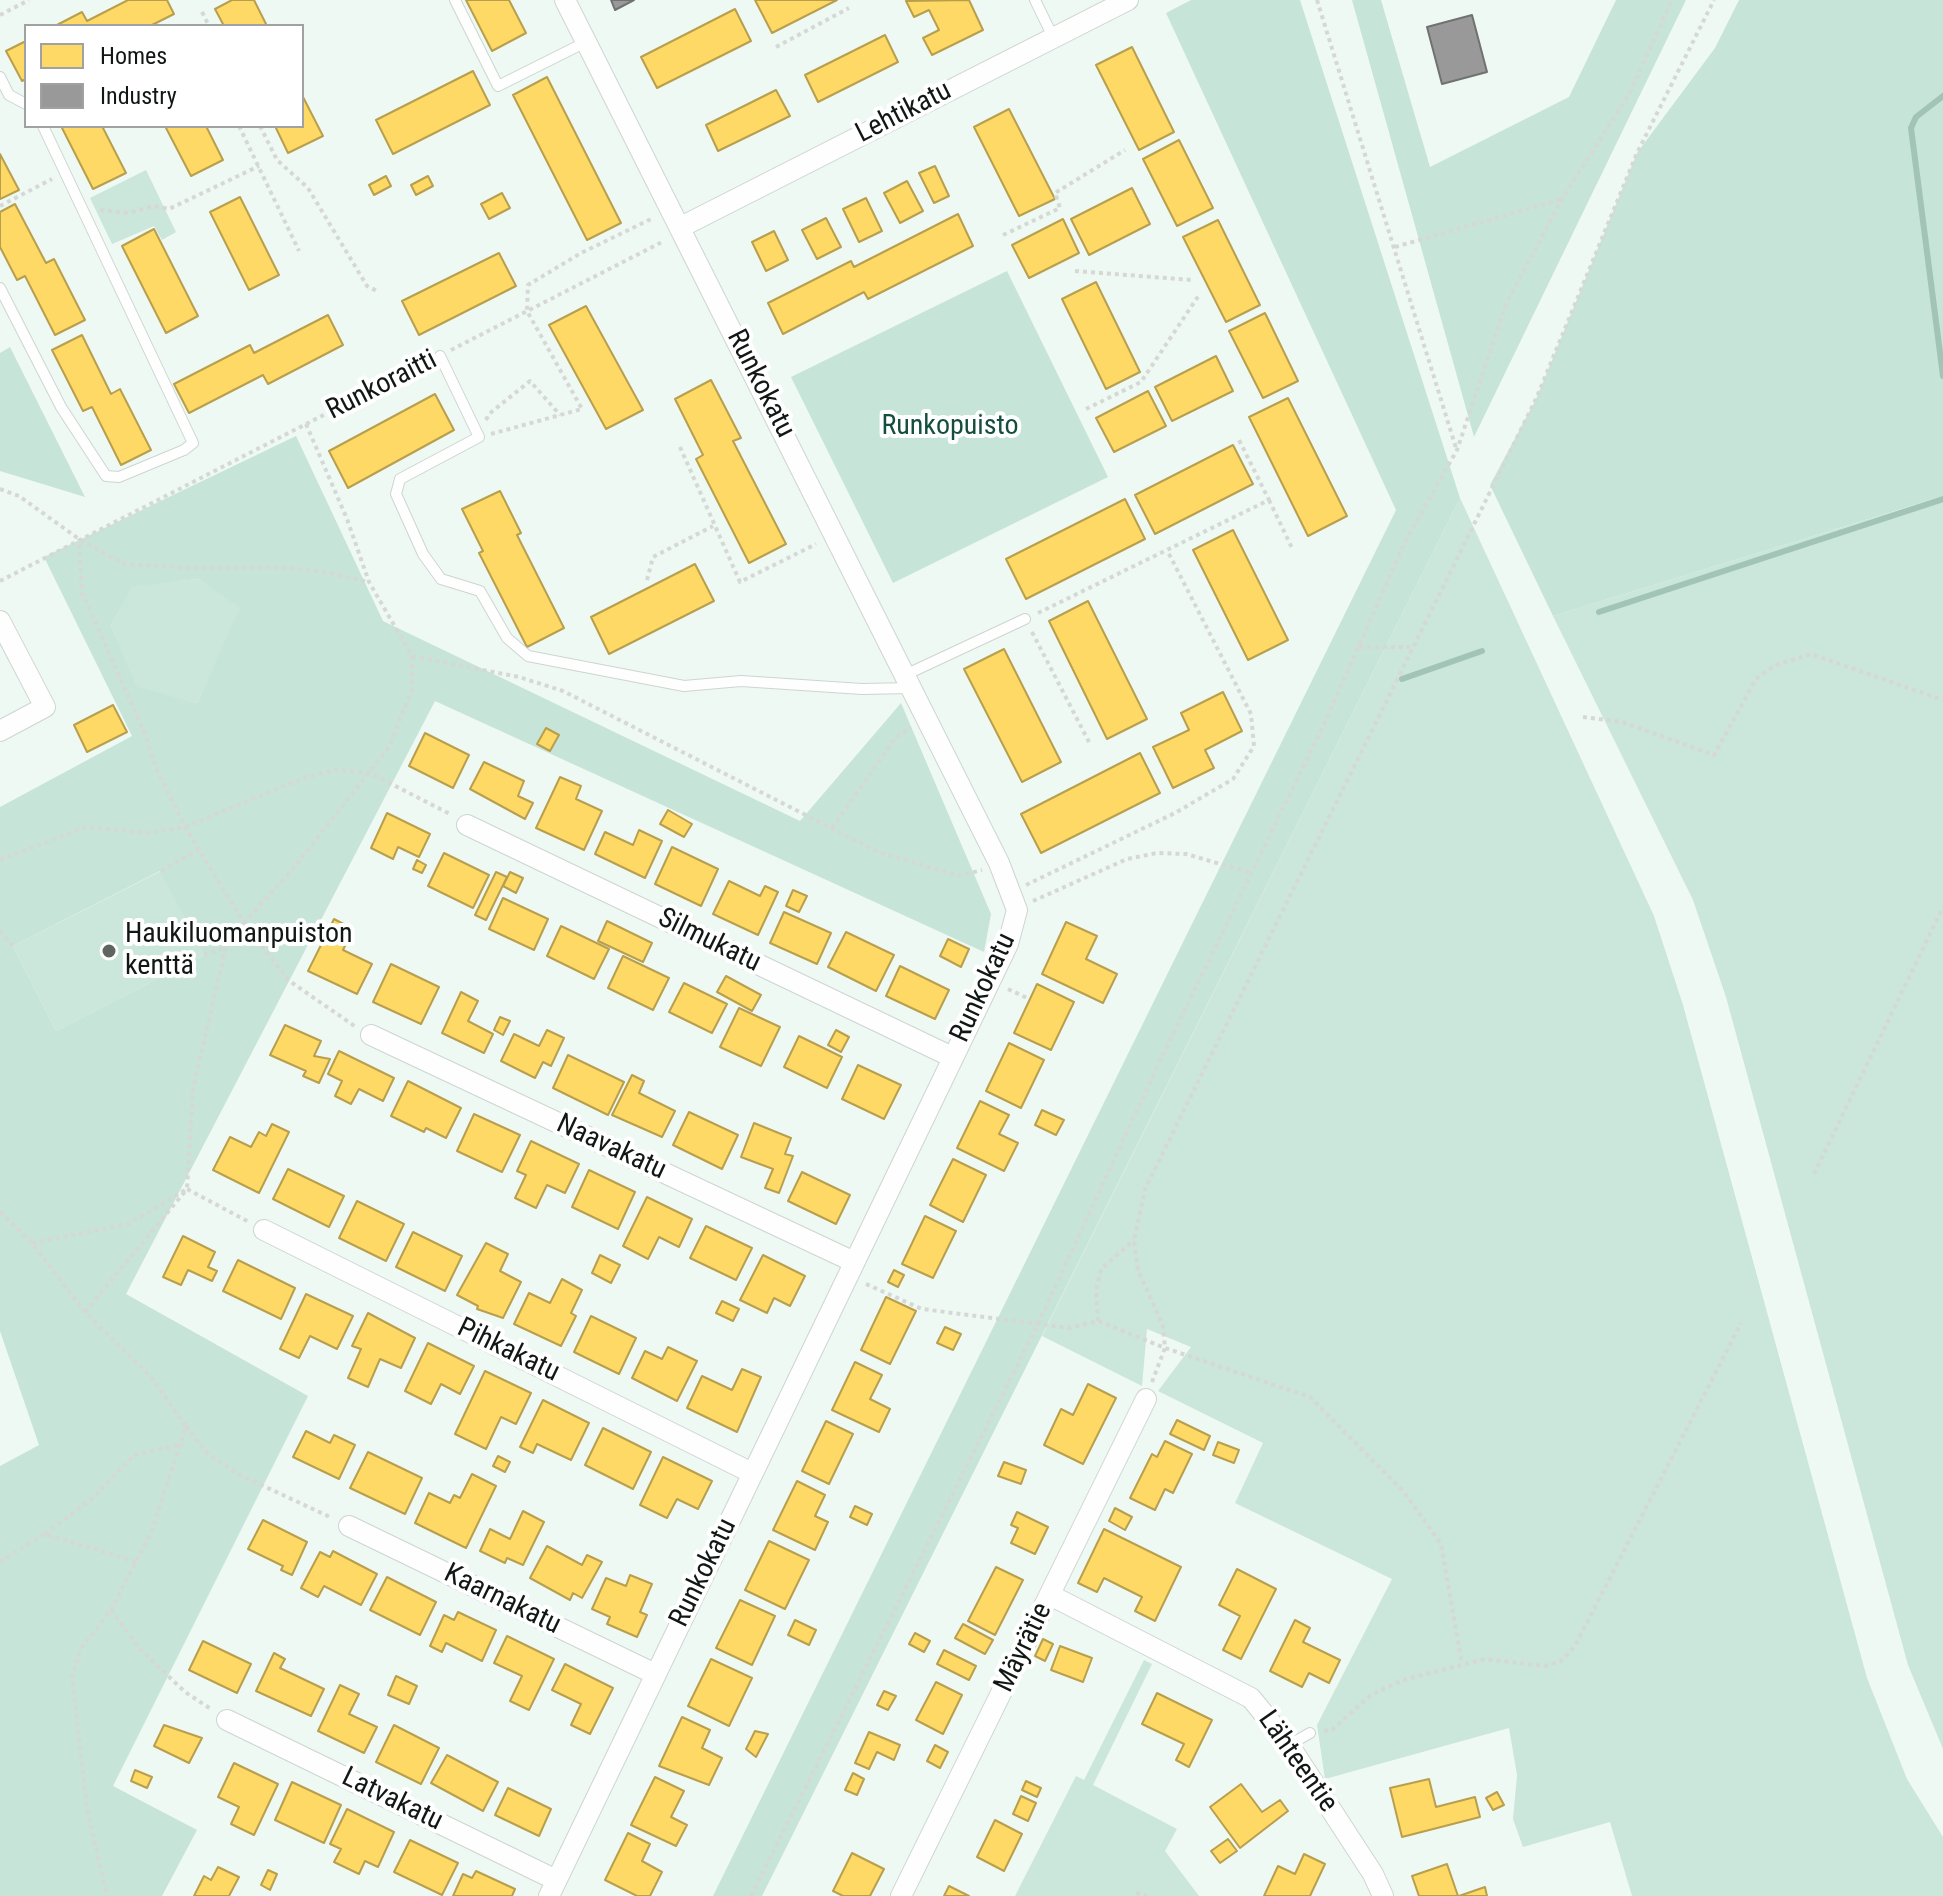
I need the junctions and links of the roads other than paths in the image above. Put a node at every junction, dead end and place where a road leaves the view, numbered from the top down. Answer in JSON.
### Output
{"nodes":[{"id":1,"x":455,"y":0,"type":"edge"},
{"id":2,"x":565,"y":0,"type":"edge"},
{"id":3,"x":1035,"y":0,"type":"edge"},
{"id":4,"x":1128,"y":0,"type":"edge"},
{"id":5,"x":1053,"y":37,"type":"junction"},
{"id":6,"x":586,"y":42,"type":"junction"},
{"id":7,"x":0,"y":77,"type":"edge"},
{"id":8,"x":24,"y":103,"type":"edge"},
{"id":9,"x":44,"y":128,"type":"edge"},
{"id":10,"x":681,"y":227,"type":"junction"},
{"id":11,"x":0,"y":288,"type":"edge"},
{"id":12,"x":440,"y":356,"type":"road end"},
{"id":13,"x":1025,"y":619,"type":"road end"},
{"id":14,"x":0,"y":621,"type":"edge"},
{"id":15,"x":909,"y":682,"type":"junction"},
{"id":16,"x":0,"y":731,"type":"edge"},
{"id":17,"x":467,"y":825,"type":"road end"},
{"id":18,"x":371,"y":1035,"type":"road end"},
{"id":19,"x":952,"y":1057,"type":"junction"},
{"id":20,"x":264,"y":1230,"type":"road end"},
{"id":21,"x":848,"y":1268,"type":"junction"},
{"id":22,"x":1146,"y":1399,"type":"road end"},
{"id":23,"x":752,"y":1473,"type":"junction"},
{"id":24,"x":349,"y":1526,"type":"road end"},
{"id":25,"x":1050,"y":1595,"type":"junction"},
{"id":26,"x":655,"y":1674,"type":"junction"},
{"id":27,"x":227,"y":1720,"type":"road end"},
{"id":28,"x":1310,"y":1733,"type":"road end"},
{"id":29,"x":1289,"y":1745,"type":"junction"},
{"id":30,"x":552,"y":1888,"type":"edge"},
{"id":31,"x":901,"y":1896,"type":"edge"},
{"id":32,"x":1383,"y":1896,"type":"edge"}],
"edges":[{"from":1,"to":6,"type":"lane"},
{"from":2,"to":6,"type":"street","name":"Runkokatu"},
{"from":3,"to":5,"type":"lane"},
{"from":4,"to":5,"type":"street","name":"Lehtikatu"},
{"from":5,"to":10,"type":"street","name":"Lehtikatu"},
{"from":6,"to":10,"type":"street","name":"Runkokatu"},
{"from":7,"to":8,"type":"lane"},
{"from":9,"to":11,"type":"lane"},
{"from":10,"to":15,"type":"street","name":"Runkokatu"},
{"from":12,"to":15,"type":"lane"},
{"from":13,"to":15,"type":"lane"},
{"from":14,"to":16,"type":"street"},
{"from":15,"to":19,"type":"street","name":"Runkokatu"},
{"from":17,"to":19,"type":"street","name":"Silmukatu"},
{"from":18,"to":21,"type":"street","name":"Naavakatu"},
{"from":19,"to":21,"type":"street","name":"Runkokatu"},
{"from":20,"to":23,"type":"street","name":"Pihkakatu"},
{"from":21,"to":23,"type":"street","name":"Runkokatu"},
{"from":22,"to":25,"type":"street","name":"Mäyrätie"},
{"from":23,"to":26,"type":"street","name":"Runkokatu"},
{"from":24,"to":26,"type":"street","name":"Kaarnakatu"},
{"from":25,"to":29,"type":"street","name":"Lähteentie"},
{"from":25,"to":31,"type":"street","name":"Mäyrätie"},
{"from":26,"to":30,"type":"street","name":"Runkokatu"},
{"from":27,"to":30,"type":"street","name":"Latvakatu"},
{"from":28,"to":29,"type":"lane"},
{"from":29,"to":32,"type":"street","name":"Lähteentie"}]}
